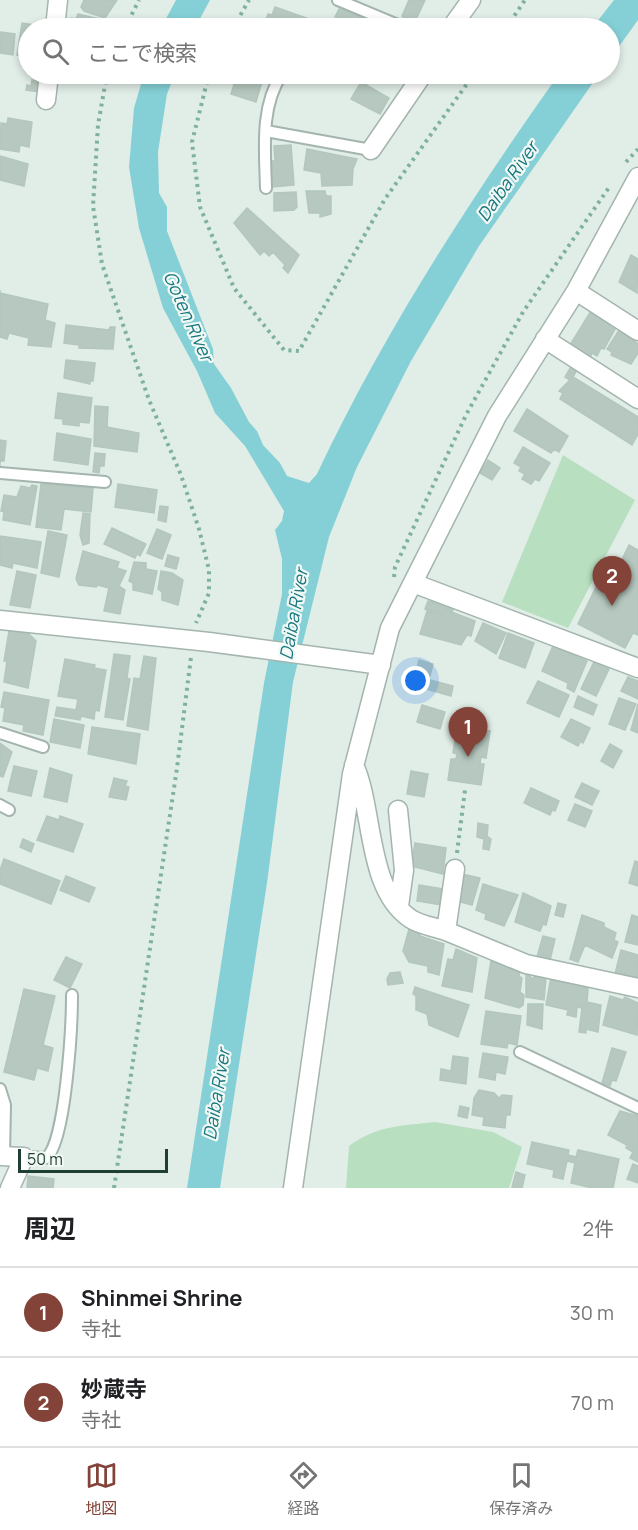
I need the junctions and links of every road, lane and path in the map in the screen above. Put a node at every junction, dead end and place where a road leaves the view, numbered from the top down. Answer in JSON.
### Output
{"nodes":[{"id":1,"x":58,"y":0,"type":"edge"},
{"id":2,"x":140,"y":0,"type":"edge"},
{"id":3,"x":249,"y":0,"type":"edge"},
{"id":4,"x":338,"y":0,"type":"edge"},
{"id":5,"x":471,"y":0,"type":"edge"},
{"id":6,"x":525,"y":0,"type":"edge"},
{"id":7,"x":56,"y":18,"type":"edge"},
{"id":8,"x":130,"y":18,"type":"edge"},
{"id":9,"x":239,"y":18,"type":"edge"},
{"id":10,"x":381,"y":18,"type":"edge"},
{"id":11,"x":458,"y":18,"type":"edge"},
{"id":12,"x":513,"y":18,"type":"edge"},
{"id":13,"x":48,"y":84,"type":"edge"},
{"id":14,"x":105,"y":84,"type":"edge"},
{"id":15,"x":206,"y":84,"type":"edge"},
{"id":16,"x":275,"y":84,"type":"edge"},
{"id":17,"x":416,"y":84,"type":"edge"},
{"id":18,"x":467,"y":84,"type":"edge"},
{"id":19,"x":46,"y":100,"type":"dead end"},
{"id":20,"x":266,"y":131,"type":"junction"},
{"id":21,"x":638,"y":149,"type":"edge"},
{"id":22,"x":371,"y":150,"type":"joint"},
{"id":23,"x":630,"y":173,"type":"edge"},
{"id":24,"x":615,"y":178,"type":"dead end"},
{"id":25,"x":266,"y":188,"type":"dead end"},
{"id":26,"x":576,"y":291,"type":"junction"},
{"id":27,"x":638,"y":331,"type":"edge"},
{"id":28,"x":545,"y":339,"type":"junction"},
{"id":29,"x":638,"y":399,"type":"edge"},
{"id":30,"x":0,"y":473,"type":"edge"},
{"id":31,"x":105,"y":482,"type":"dead end"},
{"id":32,"x":413,"y":583,"type":"junction"},
{"id":33,"x":394,"y":587,"type":"dead end"},
{"id":34,"x":0,"y":620,"type":"edge"},
{"id":35,"x":201,"y":641,"type":"junction"},
{"id":36,"x":374,"y":664,"type":"junction"},
{"id":37,"x":638,"y":668,"type":"edge"},
{"id":38,"x":0,"y":733,"type":"edge"},
{"id":39,"x":43,"y":747,"type":"dead end"},
{"id":40,"x":354,"y":765,"type":"junction"},
{"id":41,"x":465,"y":790,"type":"dead end"},
{"id":42,"x":398,"y":810,"type":"dead end"},
{"id":43,"x":455,"y":869,"type":"joint"},
{"id":44,"x":399,"y":906,"type":"junction"},
{"id":45,"x":446,"y":931,"type":"junction"},
{"id":46,"x":638,"y":988,"type":"edge"},
{"id":47,"x":72,"y":995,"type":"dead end"},
{"id":48,"x":520,"y":1052,"type":"dead end"},
{"id":49,"x":0,"y":1089,"type":"edge"},
{"id":50,"x":638,"y":1108,"type":"edge"},
{"id":51,"x":2,"y":1156,"type":"edge"},
{"id":52,"x":24,"y":1157,"type":"junction"},
{"id":53,"x":10,"y":1188,"type":"edge"},
{"id":54,"x":114,"y":1188,"type":"edge"},
{"id":55,"x":293,"y":1188,"type":"edge"}],
"edges":[{"from":1,"to":7,"type":"street"},
{"from":2,"to":8,"type":"path"},
{"from":3,"to":9,"type":"path"},
{"from":4,"to":10,"type":"lane"},
{"from":5,"to":11,"type":"street"},
{"from":6,"to":12,"type":"path"},
{"from":13,"to":19,"type":"street"},
{"from":14,"to":35,"type":"path"},
{"from":15,"to":18,"type":"path"},
{"from":16,"to":20,"type":"lane"},
{"from":17,"to":22,"type":"street"},
{"from":20,"to":22,"type":"lane"},
{"from":20,"to":25,"type":"lane"},
{"from":21,"to":23,"type":"path"},
{"from":23,"to":26,"type":"street"},
{"from":24,"to":33,"type":"path"},
{"from":26,"to":27,"type":"street"},
{"from":26,"to":28,"type":"street"},
{"from":28,"to":29,"type":"street"},
{"from":28,"to":32,"type":"street"},
{"from":30,"to":31,"type":"lane"},
{"from":32,"to":36,"type":"street"},
{"from":32,"to":37,"type":"street"},
{"from":34,"to":35,"type":"street"},
{"from":35,"to":36,"type":"street"},
{"from":35,"to":54,"type":"path"},
{"from":36,"to":40,"type":"street"},
{"from":38,"to":39,"type":"lane"},
{"from":40,"to":44,"type":"street"},
{"from":40,"to":55,"type":"street"},
{"from":41,"to":43,"type":"path"},
{"from":42,"to":44,"type":"street"},
{"from":43,"to":45,"type":"street"},
{"from":44,"to":45,"type":"street"},
{"from":45,"to":46,"type":"street"},
{"from":47,"to":52,"type":"lane"},
{"from":48,"to":50,"type":"lane"},
{"from":49,"to":51,"type":"lane"},
{"from":51,"to":52,"type":"street"},
{"from":52,"to":53,"type":"street"}]}
